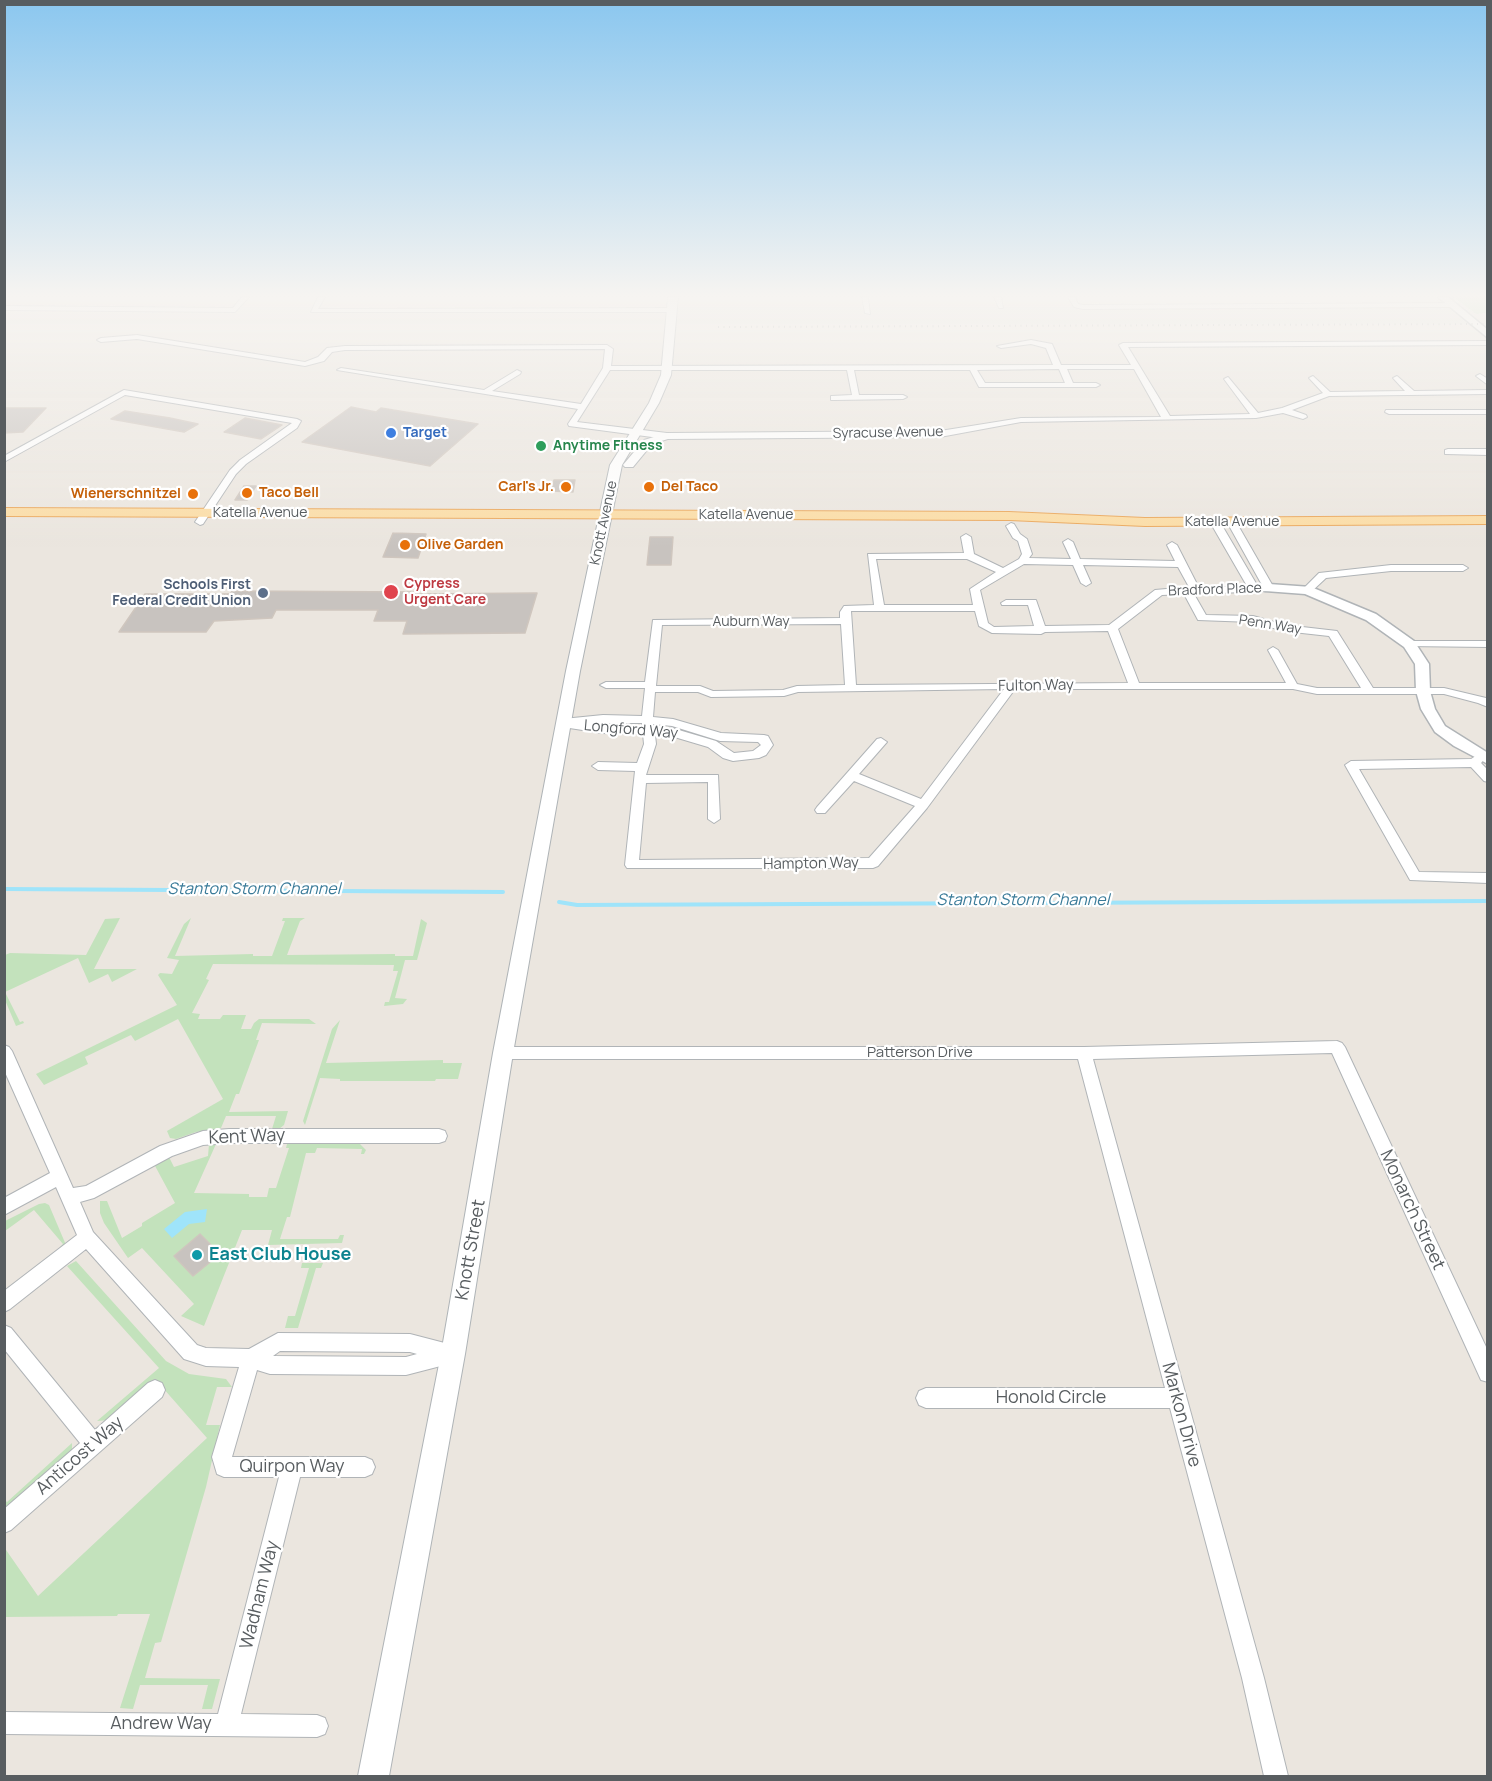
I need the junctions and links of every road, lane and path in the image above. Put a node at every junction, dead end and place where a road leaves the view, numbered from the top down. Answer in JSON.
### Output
{"nodes":[{"id":1,"x":407,"y":380,"type":"edge"},
{"id":2,"x":504,"y":380,"type":"edge"},
{"id":3,"x":601,"y":380,"type":"edge"},
{"id":4,"x":664,"y":380,"type":"edge"},
{"id":5,"x":853,"y":380,"type":"edge"},
{"id":6,"x":979,"y":380,"type":"edge"},
{"id":7,"x":1068,"y":380,"type":"edge"},
{"id":8,"x":1144,"y":380,"type":"edge"},
{"id":9,"x":1229,"y":380,"type":"edge"},
{"id":10,"x":1315,"y":380,"type":"edge"},
{"id":11,"x":1400,"y":380,"type":"edge"},
{"id":12,"x":1069,"y":385,"type":"junction"},
{"id":13,"x":1096,"y":385,"type":"dead end"},
{"id":14,"x":485,"y":392,"type":"junction"},
{"id":15,"x":1411,"y":392,"type":"junction"},
{"id":16,"x":1488,"y":392,"type":"edge"},
{"id":17,"x":1328,"y":394,"type":"junction"},
{"id":18,"x":834,"y":398,"type":"dead end"},
{"id":19,"x":856,"y":398,"type":"junction"},
{"id":20,"x":903,"y":398,"type":"dead end"},
{"id":21,"x":582,"y":408,"type":"junction"},
{"id":22,"x":1284,"y":410,"type":"junction"},
{"id":23,"x":1389,"y":412,"type":"dead end"},
{"id":24,"x":1488,"y":412,"type":"edge"},
{"id":25,"x":1256,"y":416,"type":"junction"},
{"id":26,"x":1303,"y":417,"type":"dead end"},
{"id":27,"x":1167,"y":419,"type":"junction"},
{"id":28,"x":636,"y":434,"type":"junction"},
{"id":29,"x":667,"y":436,"type":"junction"},
{"id":30,"x":1449,"y":452,"type":"dead end"},
{"id":31,"x":1488,"y":452,"type":"edge"},
{"id":32,"x":4,"y":460,"type":"edge"},
{"id":33,"x":612,"y":483,"type":"junction"},
{"id":34,"x":4,"y":512,"type":"edge"},
{"id":35,"x":892,"y":515,"type":"junction"},
{"id":36,"x":203,"y":518,"type":"junction"},
{"id":37,"x":605,"y":520,"type":"junction"},
{"id":38,"x":1488,"y":520,"type":"edge"},
{"id":39,"x":4,"y":523,"type":"edge"},
{"id":40,"x":816,"y":525,"type":"junction"},
{"id":41,"x":1226,"y":527,"type":"junction"},
{"id":42,"x":1488,"y":530,"type":"edge"},
{"id":43,"x":1014,"y":531,"type":"junction"},
{"id":44,"x":966,"y":537,"type":"dead end"},
{"id":45,"x":1068,"y":542,"type":"dead end"},
{"id":46,"x":1172,"y":545,"type":"dead end"},
{"id":47,"x":969,"y":556,"type":"junction"},
{"id":48,"x":1022,"y":561,"type":"junction"},
{"id":49,"x":1077,"y":561,"type":"junction"},
{"id":50,"x":1182,"y":564,"type":"junction"},
{"id":51,"x":1463,"y":568,"type":"dead end"},
{"id":52,"x":1003,"y":572,"type":"junction"},
{"id":53,"x":1086,"y":583,"type":"dead end"},
{"id":54,"x":1253,"y":588,"type":"junction"},
{"id":55,"x":1269,"y":588,"type":"junction"},
{"id":56,"x":1191,"y":590,"type":"junction"},
{"id":57,"x":1307,"y":590,"type":"junction"},
{"id":58,"x":1006,"y":603,"type":"dead end"},
{"id":59,"x":879,"y":607,"type":"junction"},
{"id":60,"x":978,"y":608,"type":"junction"},
{"id":61,"x":846,"y":621,"type":"junction"},
{"id":62,"x":1112,"y":628,"type":"junction"},
{"id":63,"x":1041,"y":631,"type":"junction"},
{"id":64,"x":1409,"y":644,"type":"junction"},
{"id":65,"x":1488,"y":644,"type":"edge"},
{"id":66,"x":1274,"y":650,"type":"dead end"},
{"id":67,"x":1134,"y":684,"type":"junction"},
{"id":68,"x":606,"y":685,"type":"dead end"},
{"id":69,"x":1012,"y":686,"type":"junction"},
{"id":70,"x":1293,"y":686,"type":"junction"},
{"id":71,"x":650,"y":687,"type":"junction"},
{"id":72,"x":851,"y":688,"type":"junction"},
{"id":73,"x":1369,"y":691,"type":"junction"},
{"id":74,"x":1423,"y":691,"type":"junction"},
{"id":75,"x":1488,"y":704,"type":"edge"},
{"id":76,"x":563,"y":723,"type":"junction"},
{"id":77,"x":649,"y":725,"type":"junction"},
{"id":78,"x":716,"y":740,"type":"dead end"},
{"id":79,"x":881,"y":742,"type":"dead end"},
{"id":80,"x":1481,"y":759,"type":"edge"},
{"id":81,"x":598,"y":766,"type":"dead end"},
{"id":82,"x":640,"y":773,"type":"junction"},
{"id":83,"x":853,"y":776,"type":"junction"},
{"id":84,"x":1488,"y":778,"type":"edge"},
{"id":85,"x":923,"y":805,"type":"junction"},
{"id":86,"x":820,"y":810,"type":"dead end"},
{"id":87,"x":714,"y":819,"type":"dead end"},
{"id":88,"x":1488,"y":878,"type":"edge"},
{"id":89,"x":1337,"y":1047,"type":"joint"},
{"id":90,"x":4,"y":1051,"type":"edge"},
{"id":91,"x":503,"y":1053,"type":"junction"},
{"id":92,"x":1084,"y":1053,"type":"junction"},
{"id":93,"x":439,"y":1137,"type":"dead end"},
{"id":94,"x":59,"y":1177,"type":"junction"},
{"id":95,"x":68,"y":1196,"type":"junction"},
{"id":96,"x":4,"y":1207,"type":"edge"},
{"id":97,"x":87,"y":1238,"type":"junction"},
{"id":98,"x":4,"y":1303,"type":"edge"},
{"id":99,"x":4,"y":1334,"type":"edge"},
{"id":100,"x":453,"y":1353,"type":"junction"},
{"id":101,"x":251,"y":1358,"type":"junction"},
{"id":102,"x":1488,"y":1373,"type":"edge"},
{"id":103,"x":155,"y":1390,"type":"dead end"},
{"id":104,"x":926,"y":1398,"type":"dead end"},
{"id":105,"x":1176,"y":1398,"type":"junction"},
{"id":106,"x":93,"y":1443,"type":"junction"},
{"id":107,"x":292,"y":1467,"type":"junction"},
{"id":108,"x":365,"y":1467,"type":"dead end"},
{"id":109,"x":4,"y":1523,"type":"edge"},
{"id":110,"x":4,"y":1723,"type":"edge"},
{"id":111,"x":227,"y":1724,"type":"junction"},
{"id":112,"x":317,"y":1726,"type":"dead end"},
{"id":113,"x":373,"y":1776,"type":"edge"},
{"id":114,"x":1276,"y":1776,"type":"edge"}],
"edges":[{"from":1,"to":14,"type":"street"},
{"from":2,"to":14,"type":"street"},
{"from":3,"to":21,"type":"street"},
{"from":4,"to":28,"type":"main road","name":"Knott Avenue"},
{"from":5,"to":19,"type":"street"},
{"from":6,"to":12,"type":"street"},
{"from":7,"to":12,"type":"street"},
{"from":8,"to":27,"type":"street"},
{"from":9,"to":25,"type":"street"},
{"from":10,"to":17,"type":"street"},
{"from":11,"to":15,"type":"street"},
{"from":12,"to":13,"type":"street"},
{"from":14,"to":21,"type":"street"},
{"from":15,"to":16,"type":"street","name":"Syracuse Avenue"},
{"from":15,"to":17,"type":"street","name":"Syracuse Avenue"},
{"from":17,"to":22,"type":"street","name":"Syracuse Avenue"},
{"from":18,"to":19,"type":"street"},
{"from":19,"to":20,"type":"street"},
{"from":21,"to":28,"type":"street","name":"Syracuse Avenue"},
{"from":22,"to":25,"type":"street","name":"Syracuse Avenue"},
{"from":22,"to":26,"type":"street"},
{"from":23,"to":24,"type":"street"},
{"from":25,"to":27,"type":"street","name":"Syracuse Avenue"},
{"from":27,"to":29,"type":"street","name":"Syracuse Avenue"},
{"from":28,"to":29,"type":"street","name":"Syracuse Avenue"},
{"from":28,"to":33,"type":"main road","name":"Knott Avenue"},
{"from":29,"to":33,"type":"main road"},
{"from":30,"to":31,"type":"street"},
{"from":32,"to":36,"type":"street"},
{"from":33,"to":37,"type":"main road","name":"Knott Avenue"},
{"from":34,"to":36,"type":"main road","name":"Katella Avenue"},
{"from":35,"to":37,"type":"main road","name":"Katella Avenue"},
{"from":35,"to":40,"type":"main road"},
{"from":35,"to":41,"type":"main road","name":"Katella Avenue"},
{"from":36,"to":37,"type":"main road","name":"Katella Avenue"},
{"from":36,"to":39,"type":"main road","name":"Katella Avenue"},
{"from":37,"to":40,"type":"main road","name":"Katella Avenue"},
{"from":37,"to":76,"type":"main road","name":"Knott Avenue"},
{"from":38,"to":41,"type":"main road","name":"Katella Avenue"},
{"from":40,"to":43,"type":"main road","name":"Katella Avenue"},
{"from":41,"to":42,"type":"main road","name":"Katella Avenue"},
{"from":41,"to":43,"type":"main road","name":"Katella Avenue"},
{"from":41,"to":54,"type":"street"},
{"from":41,"to":55,"type":"street"},
{"from":43,"to":48,"type":"street"},
{"from":44,"to":47,"type":"street"},
{"from":45,"to":49,"type":"street"},
{"from":46,"to":50,"type":"street"},
{"from":47,"to":52,"type":"street"},
{"from":47,"to":59,"type":"street"},
{"from":48,"to":49,"type":"street"},
{"from":48,"to":52,"type":"street"},
{"from":49,"to":50,"type":"street"},
{"from":49,"to":53,"type":"street"},
{"from":50,"to":56,"type":"street"},
{"from":51,"to":57,"type":"street"},
{"from":52,"to":60,"type":"street"},
{"from":54,"to":55,"type":"street","name":"Bradford Place"},
{"from":54,"to":56,"type":"street","name":"Bradford Place"},
{"from":55,"to":57,"type":"street"},
{"from":56,"to":62,"type":"street","name":"Bradford Place"},
{"from":56,"to":73,"type":"street","name":"Penn Way"},
{"from":57,"to":64,"type":"street"},
{"from":58,"to":63,"type":"street"},
{"from":59,"to":60,"type":"street"},
{"from":59,"to":61,"type":"street"},
{"from":60,"to":63,"type":"street"},
{"from":61,"to":71,"type":"street","name":"Auburn Way"},
{"from":61,"to":72,"type":"street"},
{"from":62,"to":63,"type":"street"},
{"from":62,"to":67,"type":"street"},
{"from":64,"to":65,"type":"street"},
{"from":64,"to":74,"type":"street"},
{"from":66,"to":70,"type":"street"},
{"from":67,"to":69,"type":"street","name":"Fulton Way"},
{"from":67,"to":70,"type":"street","name":"Fulton Way"},
{"from":68,"to":71,"type":"street","name":"Fulton Way"},
{"from":69,"to":72,"type":"street","name":"Fulton Way"},
{"from":69,"to":85,"type":"street","name":"Hampton Way"},
{"from":70,"to":73,"type":"street","name":"Fulton Way"},
{"from":71,"to":72,"type":"street","name":"Fulton Way"},
{"from":71,"to":77,"type":"street"},
{"from":73,"to":74,"type":"street","name":"Fulton Way"},
{"from":74,"to":75,"type":"street","name":"Fulton Way"},
{"from":74,"to":80,"type":"street"},
{"from":76,"to":77,"type":"street","name":"Longford Way"},
{"from":76,"to":91,"type":"main road","name":"Knott Street"},
{"from":77,"to":78,"type":"street","name":"Longford Way"},
{"from":77,"to":82,"type":"street"},
{"from":79,"to":83,"type":"street"},
{"from":80,"to":84,"type":"street"},
{"from":80,"to":88,"type":"street"},
{"from":81,"to":82,"type":"street"},
{"from":82,"to":85,"type":"street","name":"Hampton Way"},
{"from":82,"to":87,"type":"street"},
{"from":83,"to":85,"type":"street"},
{"from":83,"to":86,"type":"street"},
{"from":89,"to":92,"type":"street","name":"Patterson Drive"},
{"from":89,"to":102,"type":"street","name":"Monarch Street"},
{"from":90,"to":94,"type":"street"},
{"from":91,"to":92,"type":"street","name":"Patterson Drive"},
{"from":91,"to":100,"type":"main road","name":"Knott Street"},
{"from":92,"to":105,"type":"street","name":"Markon Drive"},
{"from":93,"to":95,"type":"street","name":"Kent Way"},
{"from":94,"to":95,"type":"street"},
{"from":94,"to":96,"type":"street"},
{"from":95,"to":97,"type":"street"},
{"from":97,"to":98,"type":"street"},
{"from":97,"to":101,"type":"street"},
{"from":99,"to":106,"type":"street"},
{"from":100,"to":101,"type":"street"},
{"from":100,"to":113,"type":"main road","name":"Knott Street"},
{"from":101,"to":107,"type":"street","name":"Quirpon Way"},
{"from":103,"to":106,"type":"street","name":"Anticost Way"},
{"from":104,"to":105,"type":"street","name":"Honold Circle"},
{"from":105,"to":114,"type":"street","name":"Markon Drive"},
{"from":106,"to":109,"type":"street","name":"Anticost Way"},
{"from":107,"to":108,"type":"street","name":"Quirpon Way"},
{"from":107,"to":111,"type":"street","name":"Wadham Way"},
{"from":110,"to":111,"type":"street","name":"Andrew Way"},
{"from":111,"to":112,"type":"street","name":"Andrew Way"}]}
